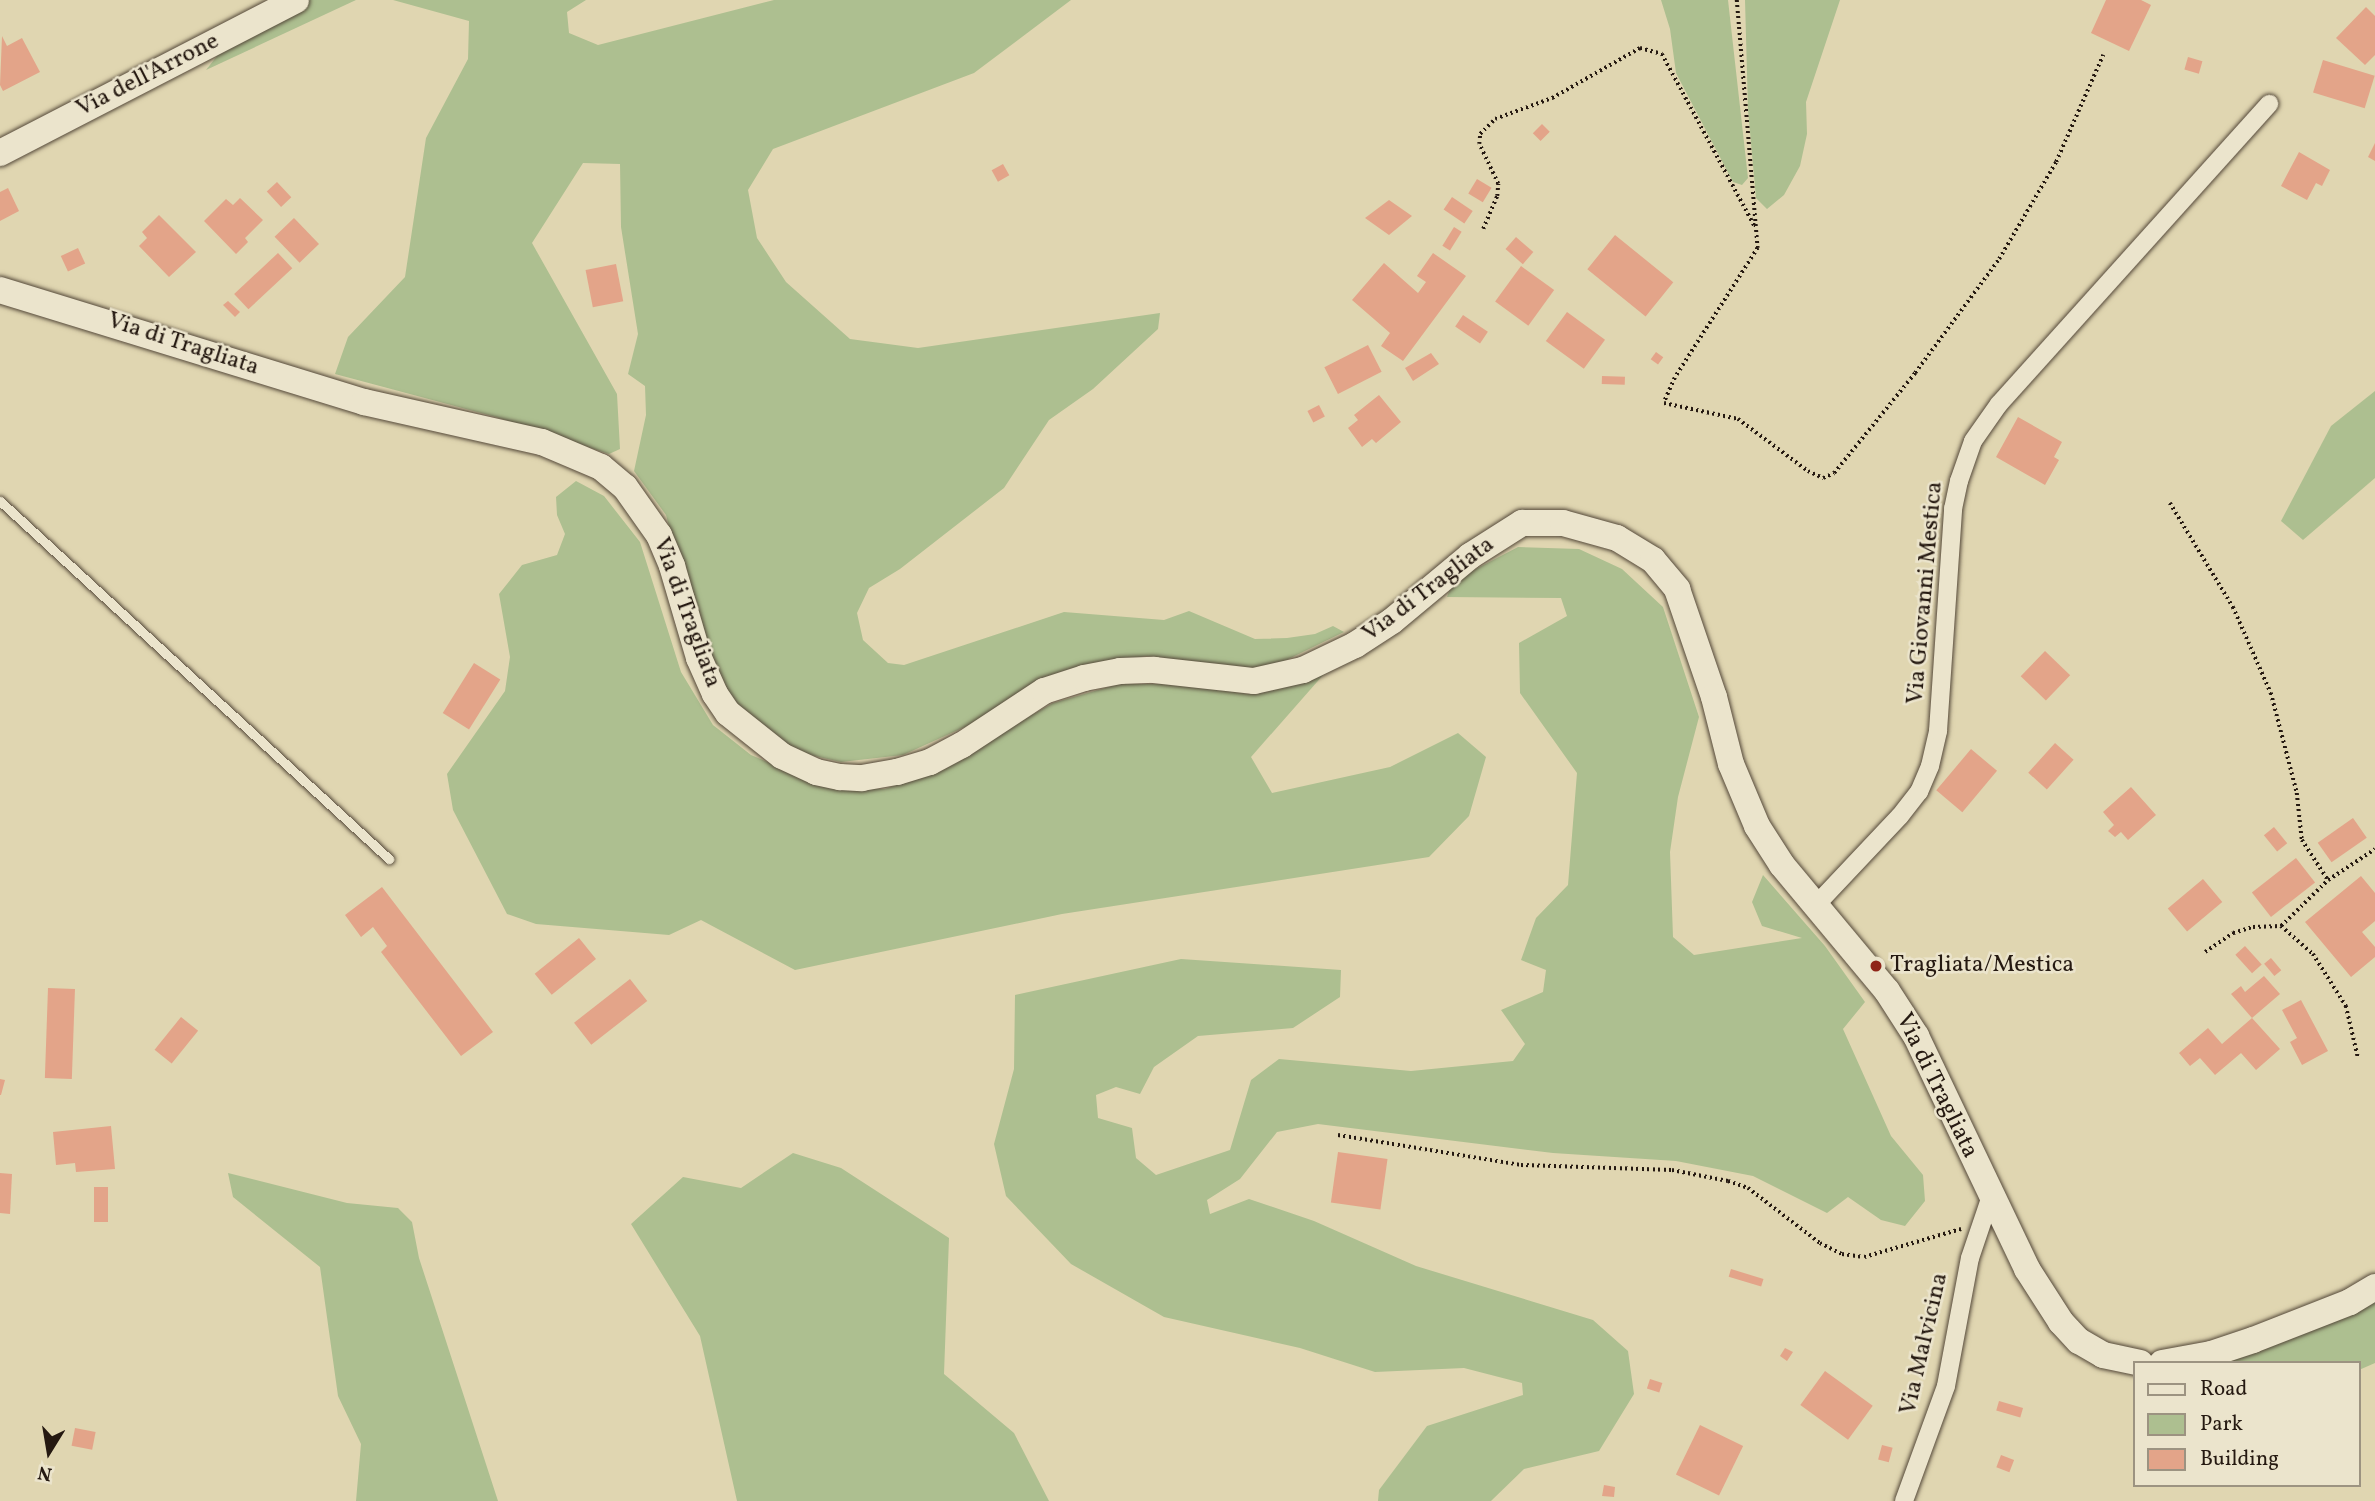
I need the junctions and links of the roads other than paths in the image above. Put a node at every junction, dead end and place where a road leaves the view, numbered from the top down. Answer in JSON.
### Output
{"nodes":[{"id":1,"x":296,"y":0,"type":"edge"},
{"id":2,"x":2269,"y":104,"type":"dead end"},
{"id":3,"x":0,"y":153,"type":"edge"},
{"id":4,"x":0,"y":290,"type":"edge"},
{"id":5,"x":0,"y":501,"type":"edge"},
{"id":6,"x":389,"y":859,"type":"dead end"},
{"id":7,"x":1816,"y":905,"type":"junction"},
{"id":8,"x":1991,"y":1196,"type":"junction"},
{"id":9,"x":2375,"y":1287,"type":"edge"},
{"id":10,"x":2173,"y":1361,"type":"edge"},
{"id":11,"x":2134,"y":1362,"type":"edge"},
{"id":12,"x":1904,"y":1501,"type":"edge"}],
"edges":[{"from":1,"to":3,"type":"street","name":"Via dell'Arrone"},
{"from":2,"to":7,"type":"street","name":"Via Giovanni Mestica"},
{"from":4,"to":7,"type":"street","name":"Via di Tragliata"},
{"from":5,"to":6,"type":"lane"},
{"from":7,"to":8,"type":"street","name":"Via di Tragliata"},
{"from":8,"to":11,"type":"street","name":"Via di Tragliata"},
{"from":8,"to":12,"type":"street","name":"Via Malvicina"},
{"from":9,"to":10,"type":"street"}]}
